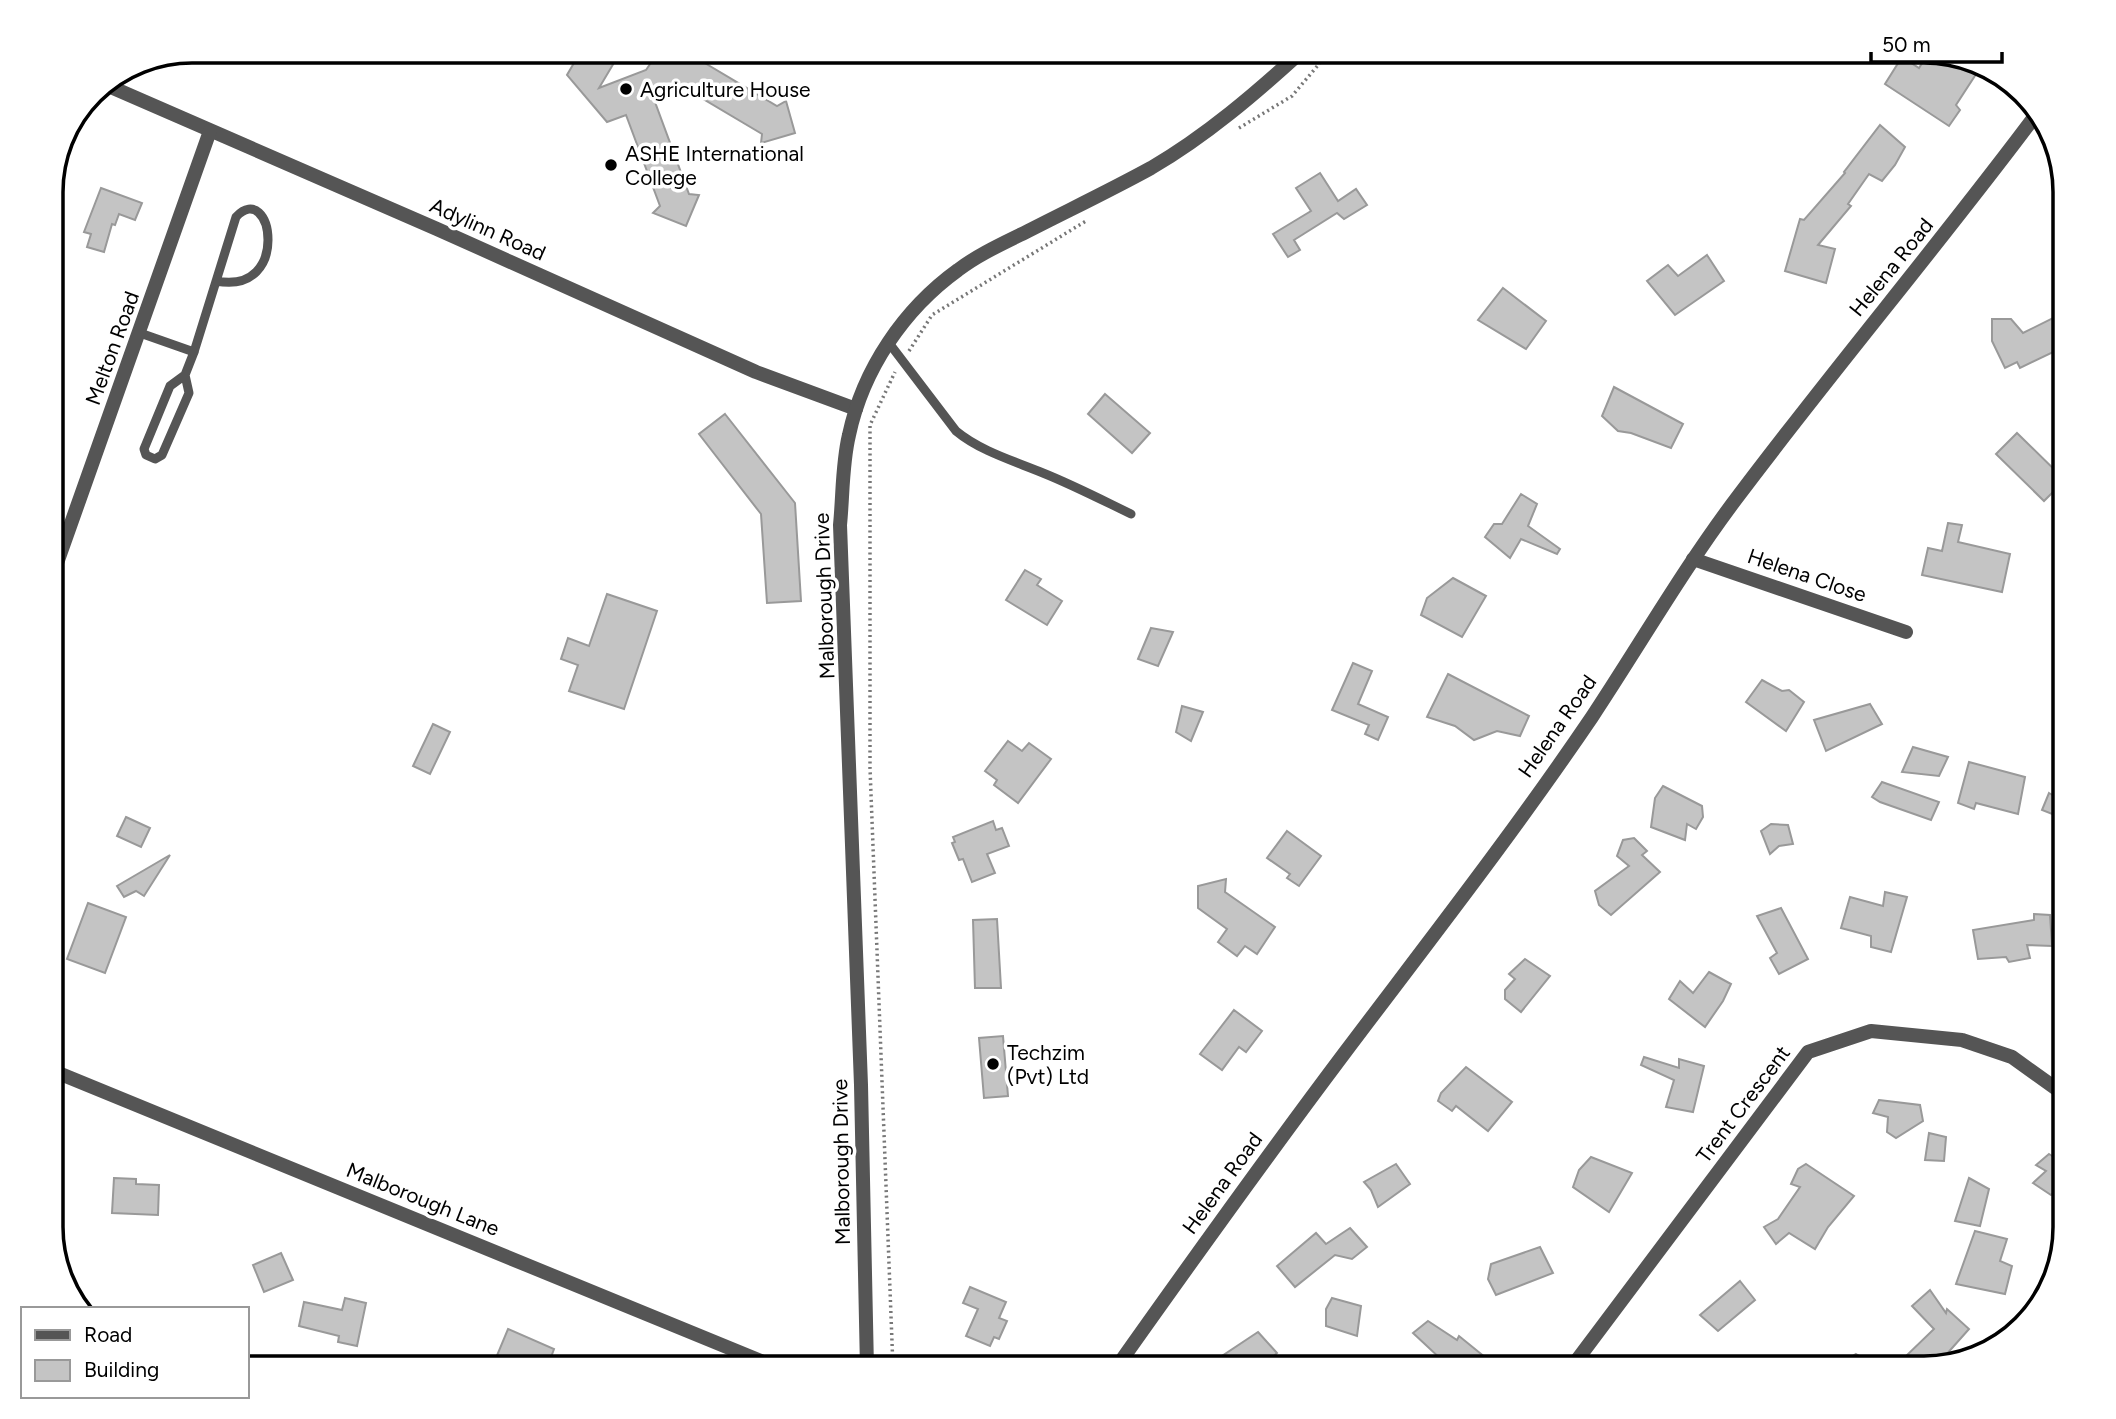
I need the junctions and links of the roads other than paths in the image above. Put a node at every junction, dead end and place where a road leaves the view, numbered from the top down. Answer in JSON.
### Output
{"nodes":[{"id":1,"x":1288,"y":63,"type":"edge"},
{"id":2,"x":115,"y":89,"type":"edge"},
{"id":3,"x":2031,"y":122,"type":"edge"},
{"id":4,"x":210,"y":131,"type":"junction"},
{"id":5,"x":216,"y":281,"type":"junction"},
{"id":6,"x":140,"y":333,"type":"junction"},
{"id":7,"x":889,"y":343,"type":"junction"},
{"id":8,"x":194,"y":352,"type":"junction"},
{"id":9,"x":185,"y":375,"type":"junction"},
{"id":10,"x":856,"y":409,"type":"junction"},
{"id":11,"x":1132,"y":514,"type":"dead end"},
{"id":12,"x":63,"y":547,"type":"edge"},
{"id":13,"x":1693,"y":559,"type":"junction"},
{"id":14,"x":1906,"y":632,"type":"dead end"},
{"id":15,"x":63,"y":1075,"type":"edge"},
{"id":16,"x":2053,"y":1086,"type":"edge"},
{"id":17,"x":749,"y":1356,"type":"edge"},
{"id":18,"x":867,"y":1356,"type":"edge"},
{"id":19,"x":1125,"y":1356,"type":"edge"},
{"id":20,"x":1580,"y":1356,"type":"edge"}],
"edges":[{"from":1,"to":7,"type":"street","name":"Malborough Drive"},
{"from":2,"to":4,"type":"street","name":"Adylinn Road"},
{"from":3,"to":13,"type":"street","name":"Helena Road"},
{"from":4,"to":6,"type":"street","name":"Melton Road"},
{"from":4,"to":10,"type":"street","name":"Adylinn Road"},
{"from":5,"to":5,"type":"lane"},
{"from":5,"to":8,"type":"lane"},
{"from":6,"to":8,"type":"lane"},
{"from":6,"to":12,"type":"street","name":"Melton Road"},
{"from":7,"to":10,"type":"street","name":"Malborough Drive"},
{"from":7,"to":11,"type":"lane"},
{"from":8,"to":9,"type":"lane"},
{"from":9,"to":9,"type":"lane"},
{"from":10,"to":18,"type":"street","name":"Malborough Drive"},
{"from":13,"to":14,"type":"street","name":"Helena Close"},
{"from":13,"to":19,"type":"street","name":"Helena Road"},
{"from":15,"to":17,"type":"street","name":"Malborough Lane"},
{"from":16,"to":20,"type":"street","name":"Trent Crescent"}]}
